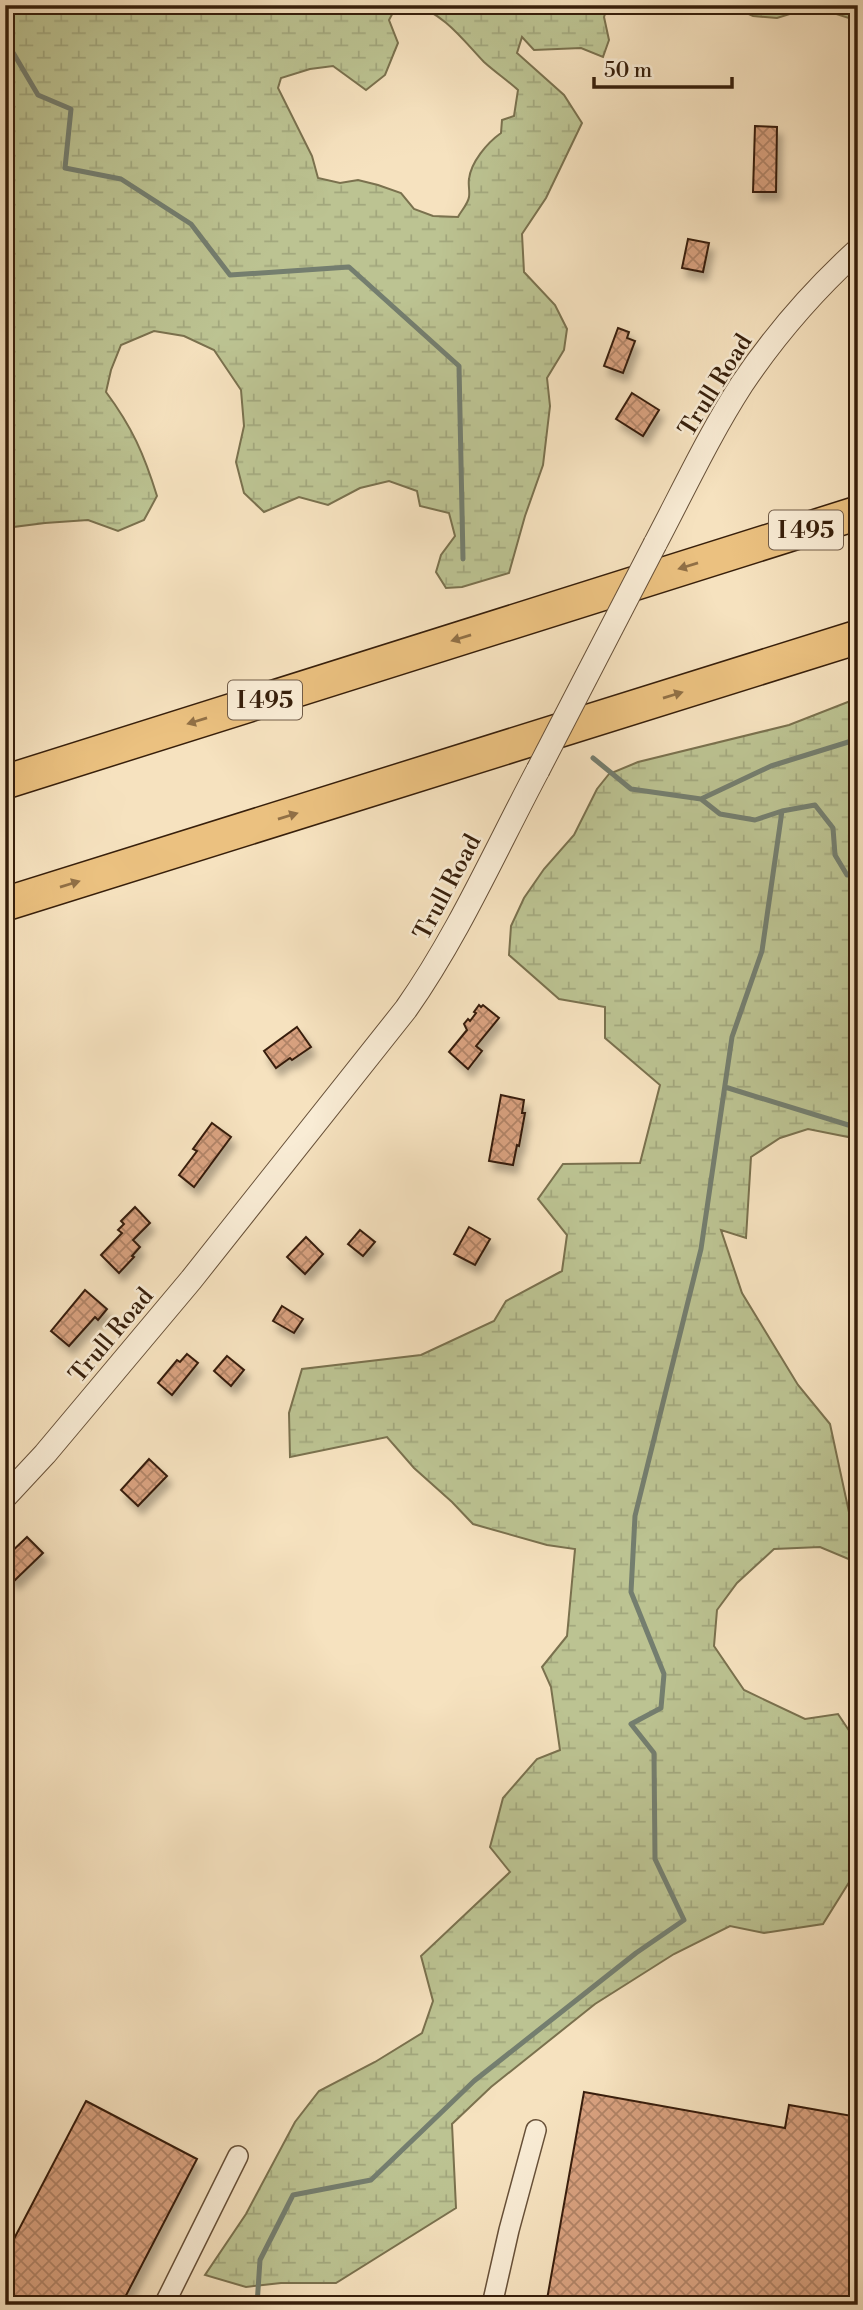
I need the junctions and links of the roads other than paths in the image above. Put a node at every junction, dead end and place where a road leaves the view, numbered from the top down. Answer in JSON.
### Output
{"nodes":[{"id":1,"x":858,"y":250,"type":"edge"},
{"id":2,"x":858,"y":513,"type":"edge"},
{"id":3,"x":858,"y":637,"type":"edge"},
{"id":4,"x":5,"y":782,"type":"edge"},
{"id":5,"x":5,"y":904,"type":"edge"},
{"id":6,"x":5,"y":1497,"type":"edge"},
{"id":7,"x":536,"y":2130,"type":"dead end"},
{"id":8,"x":238,"y":2156,"type":"dead end"},
{"id":9,"x":164,"y":2305,"type":"edge"},
{"id":10,"x":492,"y":2305,"type":"edge"}],
"edges":[{"from":1,"to":6,"type":"street","name":"Trull Road","bridge":true},
{"from":2,"to":4,"type":"highway","number":"I 495","one_way":true},
{"from":5,"to":3,"type":"highway","one_way":true},
{"from":7,"to":10,"type":"street"},
{"from":8,"to":9,"type":"street"}]}
